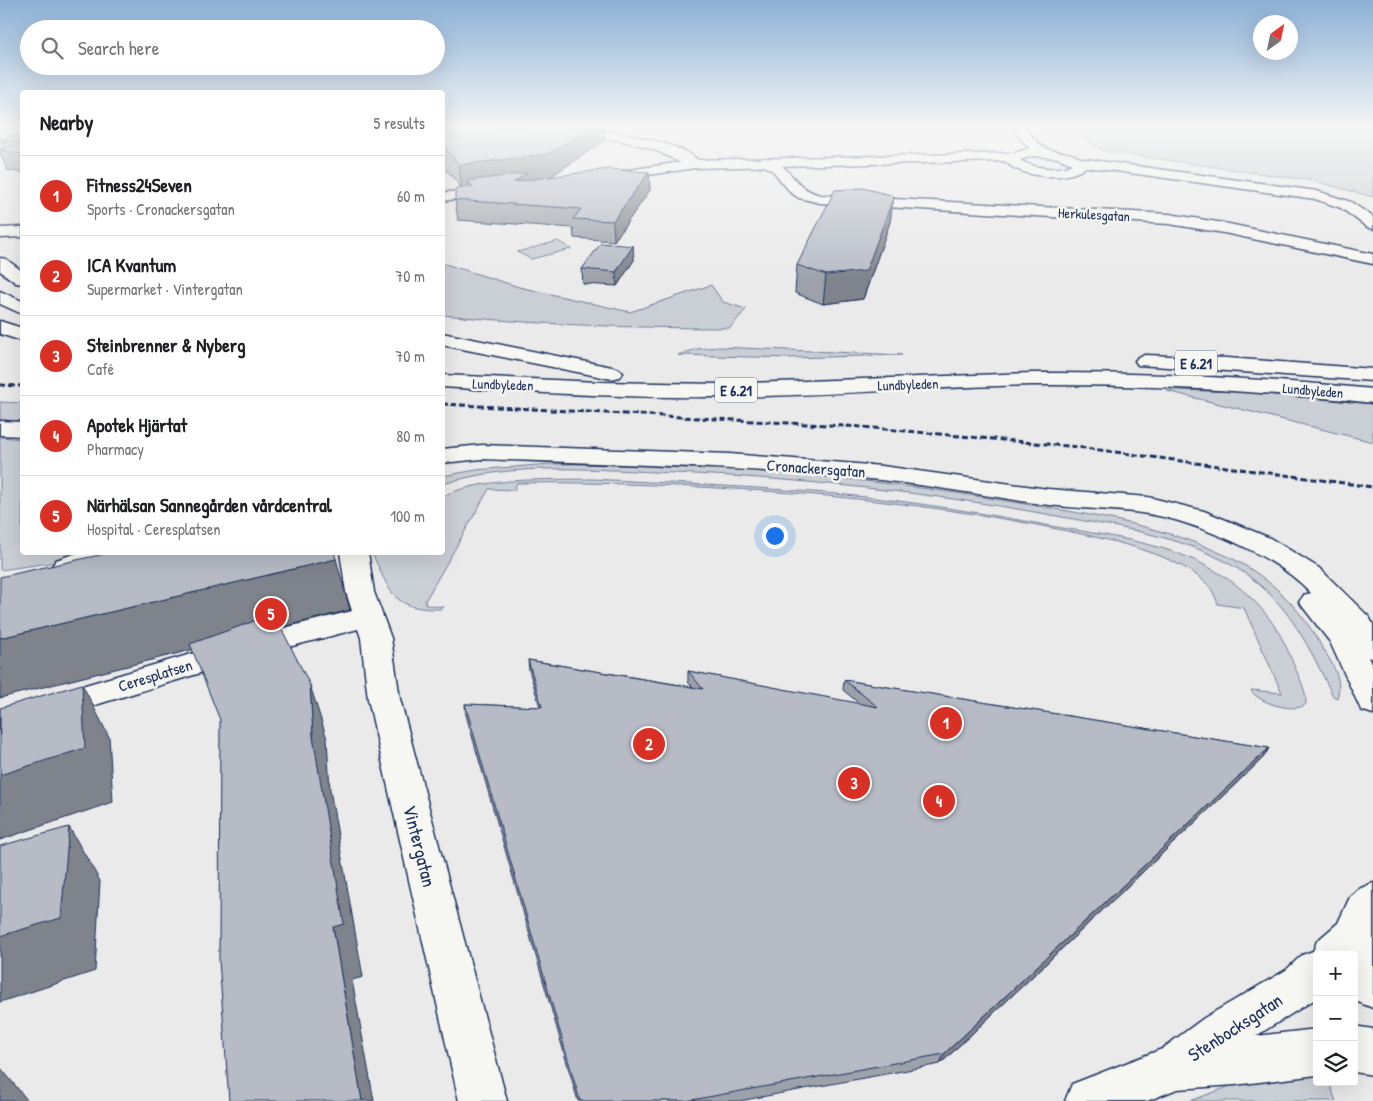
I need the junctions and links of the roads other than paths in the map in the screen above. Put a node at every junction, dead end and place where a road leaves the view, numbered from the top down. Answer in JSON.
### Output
{"nodes":[{"id":1,"x":602,"y":177,"type":"edge"},
{"id":2,"x":786,"y":177,"type":"edge"},
{"id":3,"x":1191,"y":177,"type":"edge"},
{"id":4,"x":591,"y":179,"type":"edge"},
{"id":5,"x":507,"y":189,"type":"edge"},
{"id":6,"x":445,"y":197,"type":"edge"},
{"id":7,"x":1368,"y":203,"type":"dead end"},
{"id":8,"x":1346,"y":204,"type":"junction"},
{"id":9,"x":1373,"y":224,"type":"edge"},
{"id":10,"x":20,"y":232,"type":"edge"},
{"id":11,"x":0,"y":233,"type":"edge"},
{"id":12,"x":1373,"y":259,"type":"edge"},
{"id":13,"x":0,"y":263,"type":"edge"},
{"id":14,"x":20,"y":278,"type":"edge"},
{"id":15,"x":0,"y":297,"type":"edge"},
{"id":16,"x":20,"y":307,"type":"edge"},
{"id":17,"x":0,"y":327,"type":"edge"},
{"id":18,"x":20,"y":334,"type":"edge"},
{"id":19,"x":445,"y":340,"type":"edge"},
{"id":20,"x":0,"y":343,"type":"edge"},
{"id":21,"x":20,"y":345,"type":"edge"},
{"id":22,"x":445,"y":366,"type":"edge"},
{"id":23,"x":612,"y":373,"type":"junction"},
{"id":24,"x":1373,"y":375,"type":"edge"},
{"id":25,"x":445,"y":381,"type":"edge"},
{"id":26,"x":1373,"y":396,"type":"edge"},
{"id":27,"x":0,"y":428,"type":"edge"},
{"id":28,"x":20,"y":429,"type":"edge"},
{"id":29,"x":532,"y":454,"type":"junction"},
{"id":30,"x":445,"y":456,"type":"edge"},
{"id":31,"x":445,"y":468,"type":"edge"},
{"id":32,"x":1099,"y":501,"type":"junction"},
{"id":33,"x":355,"y":555,"type":"edge"},
{"id":34,"x":123,"y":556,"type":"edge"},
{"id":35,"x":332,"y":571,"type":"edge"},
{"id":36,"x":42,"y":577,"type":"edge"},
{"id":37,"x":364,"y":604,"type":"junction"},
{"id":38,"x":1373,"y":648,"type":"edge"},
{"id":39,"x":1373,"y":702,"type":"edge"},
{"id":40,"x":0,"y":722,"type":"edge"},
{"id":41,"x":1354,"y":929,"type":"edge"},
{"id":42,"x":1313,"y":973,"type":"edge"},
{"id":43,"x":1373,"y":988,"type":"edge"},
{"id":44,"x":1358,"y":1050,"type":"edge"},
{"id":45,"x":1313,"y":1052,"type":"edge"},
{"id":46,"x":1373,"y":1052,"type":"edge"},
{"id":47,"x":1177,"y":1066,"type":"junction"},
{"id":48,"x":484,"y":1101,"type":"edge"},
{"id":49,"x":1089,"y":1101,"type":"edge"}],
"edges":[{"from":1,"to":4,"type":"main road"},
{"from":2,"to":12,"type":"main road","name":"Herkulesgatan"},
{"from":3,"to":8,"type":"main road"},
{"from":5,"to":6,"type":"main road"},
{"from":7,"to":8,"type":"main road"},
{"from":8,"to":9,"type":"main road"},
{"from":10,"to":11,"type":"main road"},
{"from":13,"to":14,"type":"main road"},
{"from":15,"to":16,"type":"main road"},
{"from":17,"to":18,"type":"main road"},
{"from":19,"to":23,"type":"main road"},
{"from":20,"to":21,"type":"main road"},
{"from":22,"to":23,"type":"main road","name":"Lundbyleden","number":"E 6.21"},
{"from":23,"to":24,"type":"main road","name":"Lundbyleden","number":"E 6.21"},
{"from":25,"to":26,"type":"main road","name":"Lundbyleden","number":"E 6.21"},
{"from":27,"to":28,"type":"main road"},
{"from":29,"to":30,"type":"main road","name":"Cronackersgatan"},
{"from":29,"to":31,"type":"main road","name":"Cronackersgatan"},
{"from":29,"to":32,"type":"main road","name":"Cronackersgatan"},
{"from":32,"to":38,"type":"main road","name":"Cronackersgatan"},
{"from":32,"to":39,"type":"main road","name":"Cronackersgatan"},
{"from":33,"to":37,"type":"main road","name":"Vintergatan"},
{"from":34,"to":36,"type":"main road"},
{"from":35,"to":37,"type":"main road"},
{"from":37,"to":40,"type":"main road","name":"Ceresplatsen"},
{"from":37,"to":48,"type":"main road","name":"Vintergatan"},
{"from":41,"to":43,"type":"main road"},
{"from":42,"to":47,"type":"main road","name":"Stenbocksgatan"},
{"from":44,"to":46,"type":"main road"},
{"from":45,"to":47,"type":"main road","name":"Stenbocksgatan"},
{"from":47,"to":49,"type":"main road","name":"Stenbocksgatan"}]}
